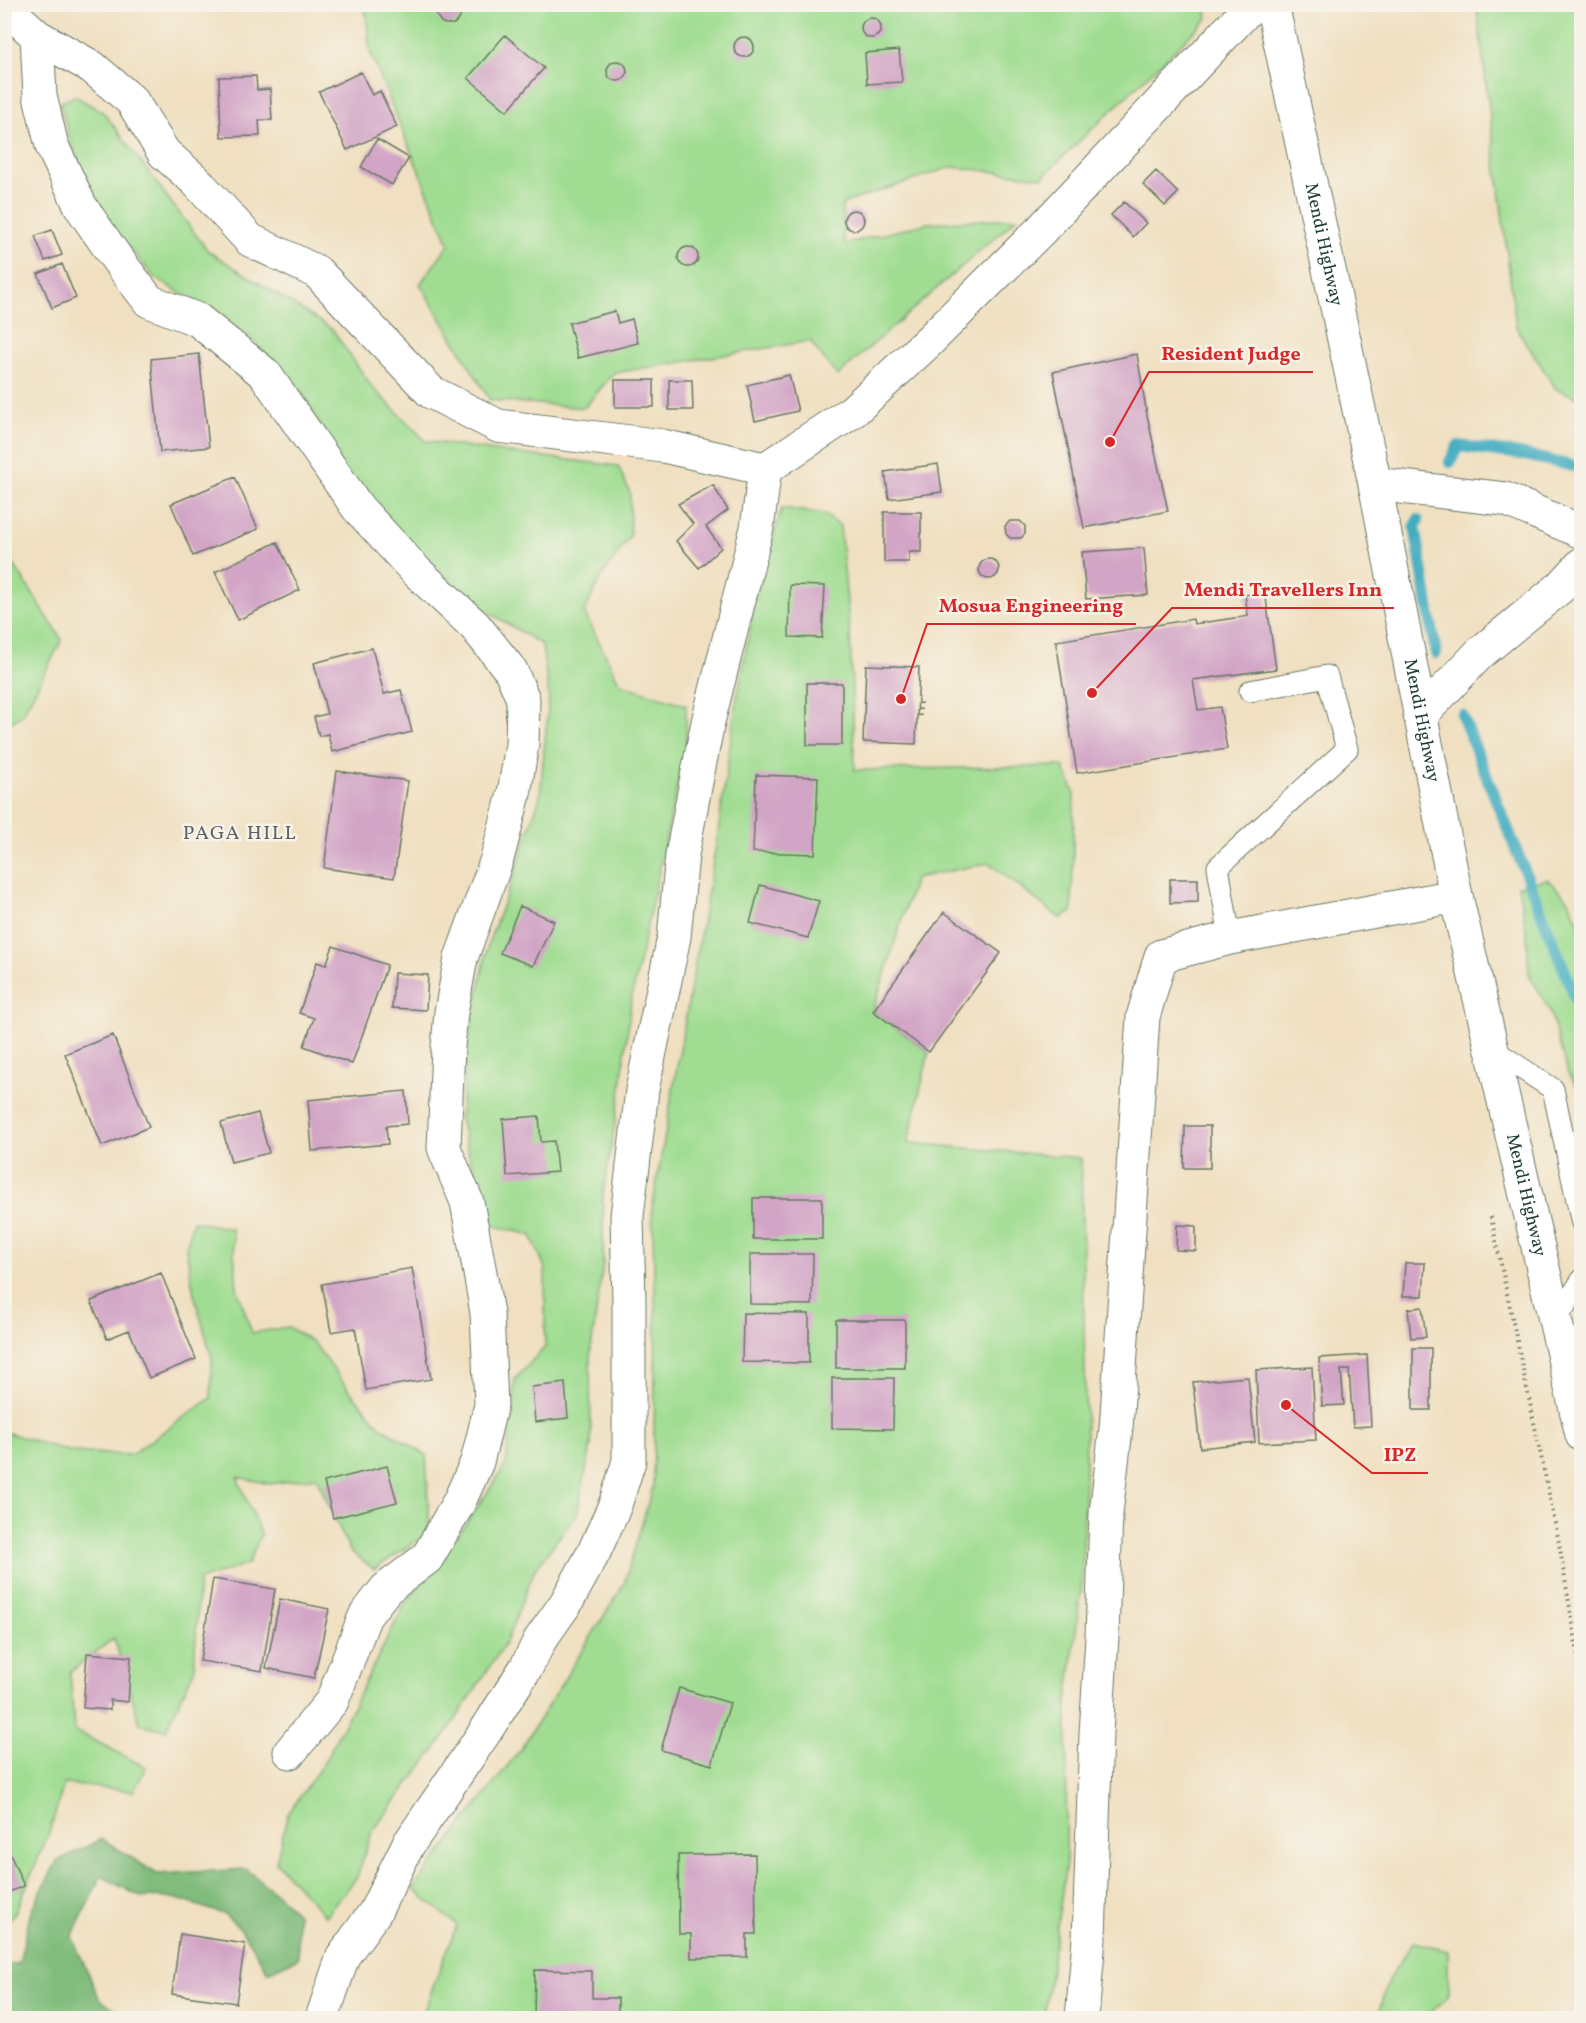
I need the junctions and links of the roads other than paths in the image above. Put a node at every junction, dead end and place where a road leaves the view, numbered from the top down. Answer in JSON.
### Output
{"nodes":[{"id":1,"x":1253,"y":4,"type":"edge"},
{"id":2,"x":1272,"y":4,"type":"edge"},
{"id":3,"x":4,"y":6,"type":"edge"},
{"id":4,"x":37,"y":36,"type":"junction"},
{"id":5,"x":765,"y":469,"type":"junction"},
{"id":6,"x":1375,"y":484,"type":"junction"},
{"id":7,"x":1581,"y":532,"type":"edge"},
{"id":8,"x":1581,"y":564,"type":"edge"},
{"id":9,"x":1250,"y":691,"type":"dead end"},
{"id":10,"x":1420,"y":716,"type":"junction"},
{"id":11,"x":1456,"y":896,"type":"junction"},
{"id":12,"x":1230,"y":938,"type":"junction"},
{"id":13,"x":1492,"y":1049,"type":"junction"},
{"id":14,"x":1581,"y":1223,"type":"edge"},
{"id":15,"x":1581,"y":1280,"type":"edge"},
{"id":16,"x":1555,"y":1321,"type":"junction"},
{"id":17,"x":1581,"y":1436,"type":"edge"},
{"id":18,"x":290,"y":1752,"type":"dead end"},
{"id":19,"x":322,"y":2019,"type":"edge"},
{"id":20,"x":1082,"y":2019,"type":"edge"}],
"edges":[{"from":1,"to":5,"type":"street"},
{"from":2,"to":6,"type":"street","name":"Mendi Highway"},
{"from":3,"to":4,"type":"street"},
{"from":4,"to":5,"type":"street"},
{"from":4,"to":18,"type":"street"},
{"from":5,"to":19,"type":"street"},
{"from":6,"to":7,"type":"street"},
{"from":6,"to":10,"type":"street","name":"Mendi Highway"},
{"from":8,"to":10,"type":"street"},
{"from":9,"to":12,"type":"lane"},
{"from":10,"to":11,"type":"street","name":"Mendi Highway"},
{"from":11,"to":12,"type":"street"},
{"from":11,"to":13,"type":"street","name":"Mendi Highway"},
{"from":12,"to":20,"type":"street"},
{"from":13,"to":14,"type":"lane"},
{"from":13,"to":16,"type":"street","name":"Mendi Highway"},
{"from":15,"to":16,"type":"lane"},
{"from":16,"to":17,"type":"street","name":"Mendi Highway"}]}
